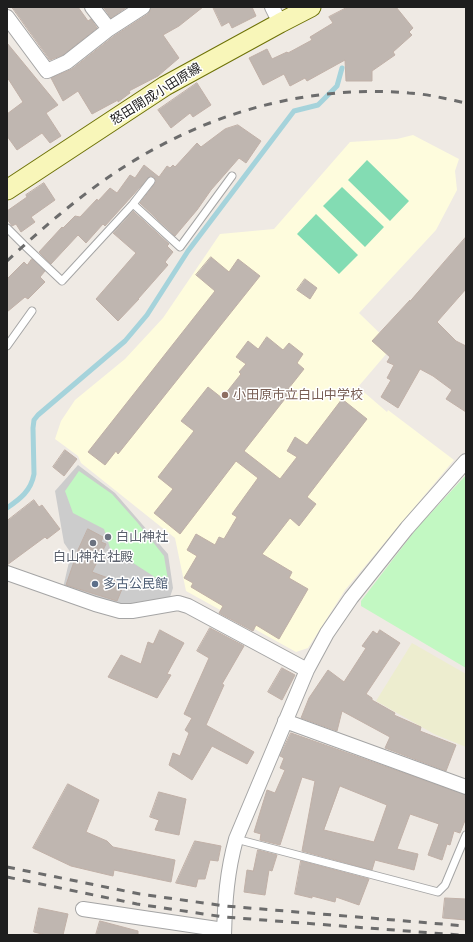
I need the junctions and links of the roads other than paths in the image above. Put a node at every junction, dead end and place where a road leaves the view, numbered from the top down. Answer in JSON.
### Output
{"nodes":[{"id":1,"x":92,"y":7,"type":"edge"},
{"id":2,"x":143,"y":7,"type":"edge"},
{"id":3,"x":311,"y":7,"type":"edge"},
{"id":4,"x":276,"y":15,"type":"edge"},
{"id":5,"x":7,"y":17,"type":"edge"},
{"id":6,"x":109,"y":29,"type":"junction"},
{"id":7,"x":232,"y":176,"type":"dead end"},
{"id":8,"x":151,"y":181,"type":"dead end"},
{"id":9,"x":7,"y":190,"type":"edge"},
{"id":10,"x":133,"y":204,"type":"junction"},
{"id":11,"x":7,"y":228,"type":"edge"},
{"id":12,"x":32,"y":311,"type":"dead end"},
{"id":13,"x":7,"y":346,"type":"edge"},
{"id":14,"x":466,"y":461,"type":"edge"},
{"id":15,"x":7,"y":573,"type":"edge"},
{"id":16,"x":307,"y":670,"type":"junction"},
{"id":17,"x":285,"y":721,"type":"junction"},
{"id":18,"x":466,"y":787,"type":"edge"},
{"id":19,"x":466,"y":835,"type":"edge"},
{"id":20,"x":236,"y":839,"type":"junction"},
{"id":21,"x":83,"y":909,"type":"dead end"},
{"id":22,"x":224,"y":932,"type":"edge"}],
"edges":[{"from":1,"to":6,"type":"street"},
{"from":2,"to":6,"type":"street"},
{"from":3,"to":4,"type":"main road","name":"怒田開成小田原線"},
{"from":4,"to":9,"type":"main road","name":"怒田開成小田原線"},
{"from":5,"to":6,"type":"street"},
{"from":7,"to":10,"type":"lane"},
{"from":8,"to":10,"type":"lane"},
{"from":10,"to":11,"type":"lane"},
{"from":12,"to":13,"type":"lane"},
{"from":14,"to":16,"type":"street"},
{"from":15,"to":16,"type":"street"},
{"from":16,"to":17,"type":"street"},
{"from":17,"to":18,"type":"street"},
{"from":17,"to":20,"type":"street"},
{"from":19,"to":20,"type":"lane"},
{"from":20,"to":22,"type":"street"},
{"from":21,"to":22,"type":"street"}]}
